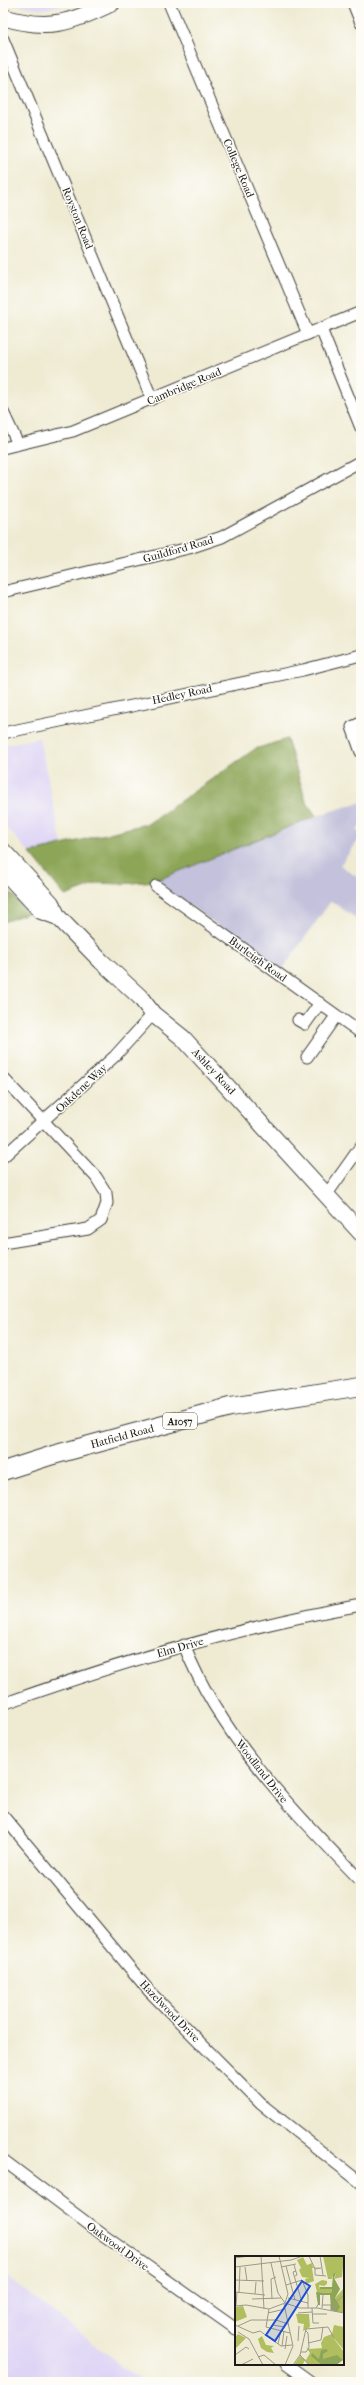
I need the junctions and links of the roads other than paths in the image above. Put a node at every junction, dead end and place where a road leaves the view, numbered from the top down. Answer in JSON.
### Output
{"nodes":[{"id":1,"x":112,"y":3,"type":"edge"},
{"id":2,"x":169,"y":3,"type":"edge"},
{"id":3,"x":353,"y":3,"type":"edge"},
{"id":4,"x":3,"y":17,"type":"edge"},
{"id":5,"x":361,"y":23,"type":"edge"},
{"id":6,"x":3,"y":38,"type":"edge"},
{"id":7,"x":361,"y":312,"type":"edge"},
{"id":8,"x":321,"y":329,"type":"junction"},
{"id":9,"x":308,"y":334,"type":"junction"},
{"id":10,"x":152,"y":399,"type":"junction"},
{"id":11,"x":3,"y":412,"type":"edge"},
{"id":12,"x":361,"y":428,"type":"edge"},
{"id":13,"x":18,"y":444,"type":"junction"},
{"id":14,"x":3,"y":448,"type":"edge"},
{"id":15,"x":361,"y":461,"type":"edge"},
{"id":16,"x":3,"y":592,"type":"edge"},
{"id":17,"x":361,"y":655,"type":"edge"},
{"id":18,"x":361,"y":723,"type":"edge"},
{"id":19,"x":3,"y":733,"type":"edge"},
{"id":20,"x":361,"y":752,"type":"edge"},
{"id":21,"x":3,"y":851,"type":"edge"},
{"id":22,"x":12,"y":873,"type":"edge"},
{"id":23,"x":156,"y":886,"type":"dead end"},
{"id":24,"x":320,"y":1003,"type":"junction"},
{"id":25,"x":153,"y":1014,"type":"junction"},
{"id":26,"x":336,"y":1016,"type":"junction"},
{"id":27,"x":298,"y":1020,"type":"dead end"},
{"id":28,"x":361,"y":1033,"type":"edge"},
{"id":29,"x":307,"y":1057,"type":"dead end"},
{"id":30,"x":3,"y":1078,"type":"edge"},
{"id":31,"x":45,"y":1121,"type":"junction"},
{"id":32,"x":361,"y":1146,"type":"edge"},
{"id":33,"x":3,"y":1157,"type":"edge"},
{"id":34,"x":327,"y":1194,"type":"junction"},
{"id":35,"x":361,"y":1233,"type":"edge"},
{"id":36,"x":3,"y":1243,"type":"edge"},
{"id":37,"x":361,"y":1386,"type":"edge"},
{"id":38,"x":3,"y":1472,"type":"edge"},
{"id":39,"x":361,"y":1605,"type":"edge"},
{"id":40,"x":184,"y":1645,"type":"junction"},
{"id":41,"x":3,"y":1704,"type":"edge"},
{"id":42,"x":3,"y":1816,"type":"edge"},
{"id":43,"x":361,"y":1881,"type":"edge"},
{"id":44,"x":3,"y":2160,"type":"edge"},
{"id":45,"x":361,"y":2183,"type":"edge"},
{"id":46,"x":235,"y":2328,"type":"edge"},
{"id":47,"x":287,"y":2365,"type":"edge"},
{"id":48,"x":311,"y":2382,"type":"edge"}],
"edges":[{"from":1,"to":4,"type":"street"},
{"from":2,"to":9,"type":"street","name":"College Road"},
{"from":3,"to":5,"type":"street"},
{"from":6,"to":10,"type":"street","name":"Royston Road"},
{"from":7,"to":8,"type":"street","name":"Cambridge Road"},
{"from":8,"to":9,"type":"street","name":"Cambridge Road"},
{"from":8,"to":12,"type":"street"},
{"from":9,"to":10,"type":"street","name":"Cambridge Road"},
{"from":10,"to":13,"type":"street","name":"Cambridge Road"},
{"from":11,"to":13,"type":"street"},
{"from":13,"to":14,"type":"street","name":"Cambridge Road"},
{"from":15,"to":16,"type":"street","name":"Guildford Road"},
{"from":17,"to":19,"type":"street","name":"Hedley Road"},
{"from":18,"to":20,"type":"street"},
{"from":21,"to":22,"type":"street","name":"Ashley Road"},
{"from":22,"to":25,"type":"street","name":"Ashley Road"},
{"from":23,"to":24,"type":"street","name":"Burleigh Road"},
{"from":24,"to":26,"type":"street","name":"Burleigh Road"},
{"from":24,"to":27,"type":"street"},
{"from":25,"to":31,"type":"street","name":"Oakdene Way"},
{"from":25,"to":34,"type":"street","name":"Ashley Road"},
{"from":26,"to":28,"type":"street","name":"Burleigh Road"},
{"from":26,"to":29,"type":"street"},
{"from":30,"to":31,"type":"street"},
{"from":31,"to":33,"type":"street","name":"Oakdene Way"},
{"from":31,"to":36,"type":"street"},
{"from":32,"to":34,"type":"street"},
{"from":34,"to":35,"type":"street","name":"Ashley Road"},
{"from":37,"to":38,"type":"main road","name":"Hatfield Road","number":"A1057"},
{"from":39,"to":40,"type":"street","name":"Elm Drive"},
{"from":40,"to":41,"type":"street","name":"Elm Drive"},
{"from":40,"to":43,"type":"street","name":"Woodland Drive"},
{"from":42,"to":45,"type":"street","name":"Hazelwood Drive"},
{"from":44,"to":46,"type":"street","name":"Oakwood Drive"},
{"from":47,"to":48,"type":"street"}]}
